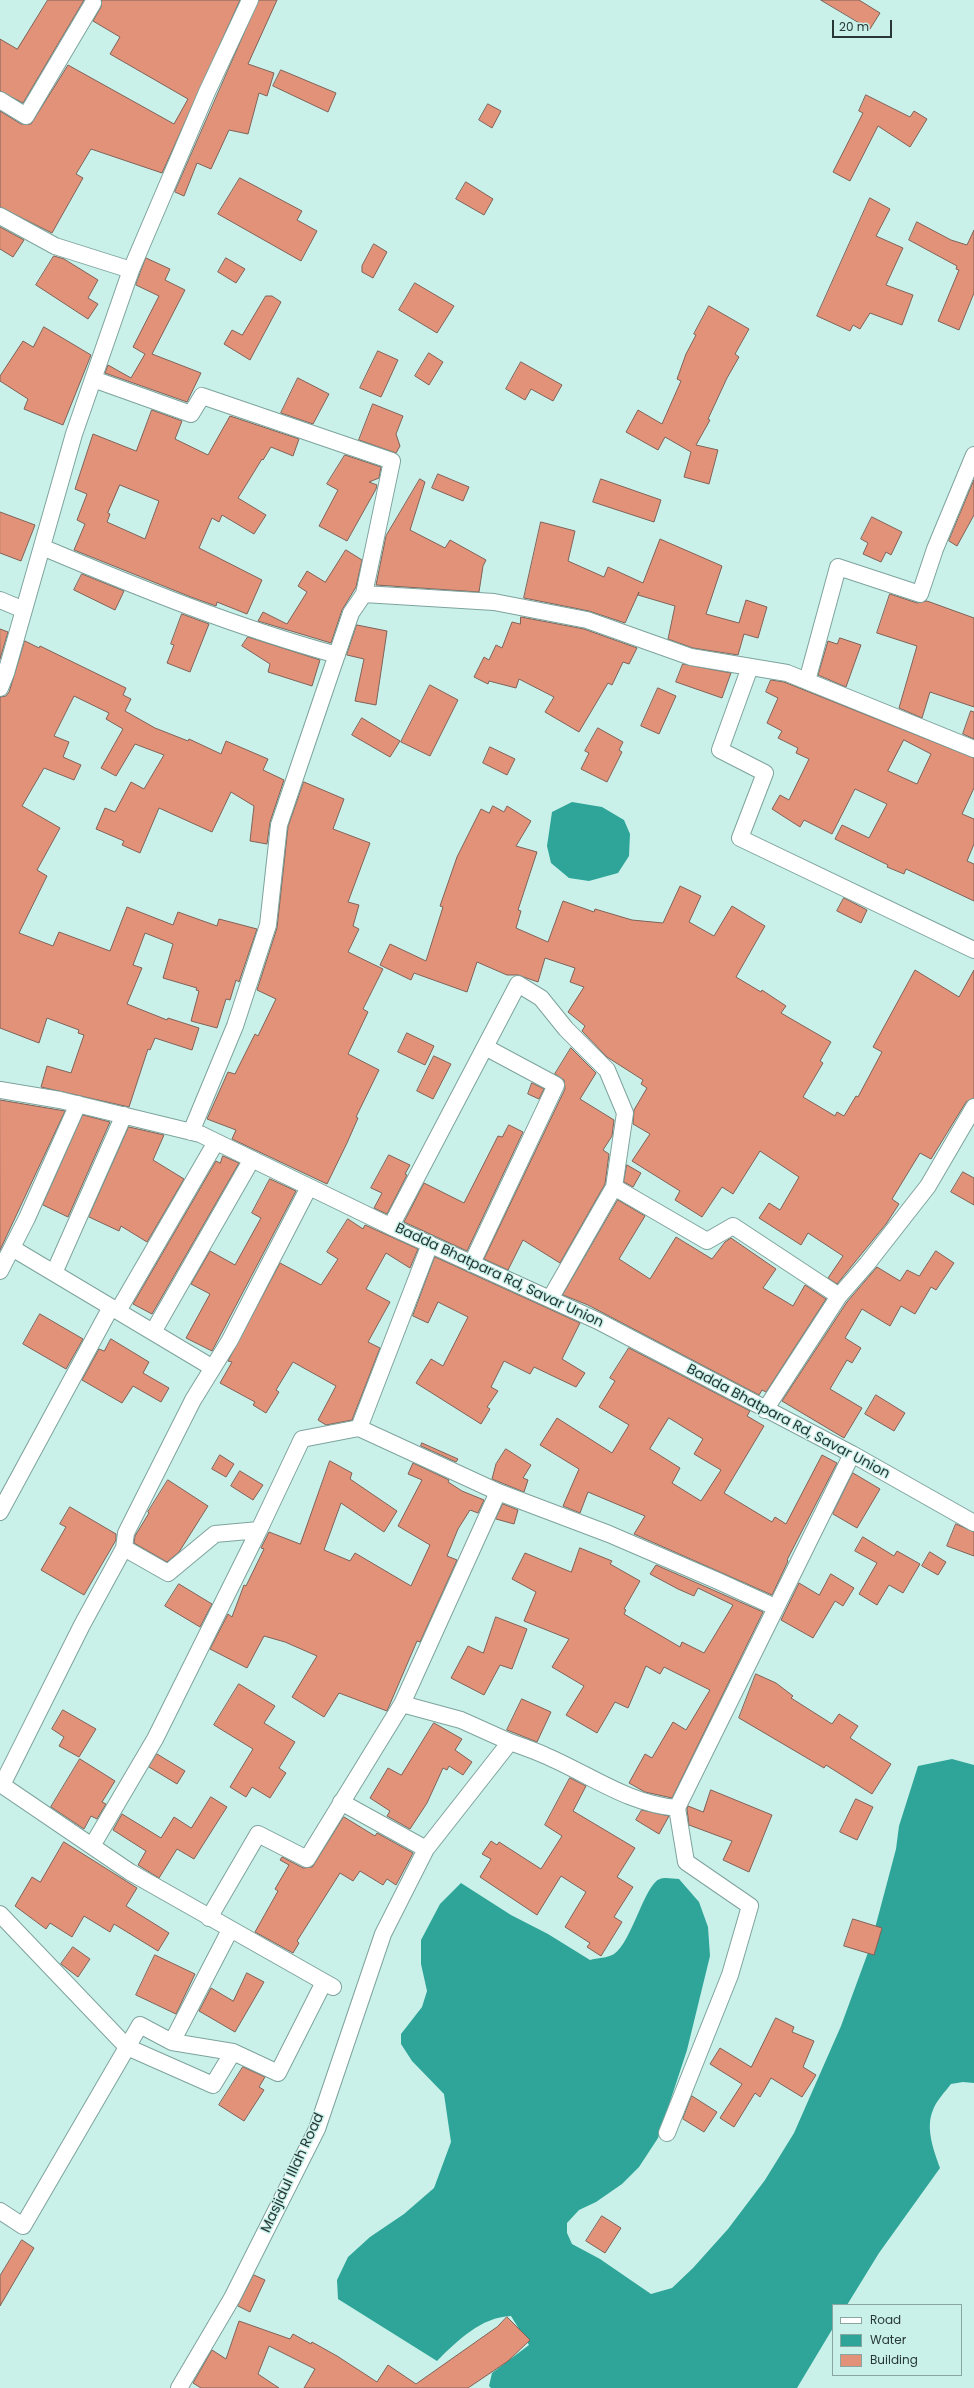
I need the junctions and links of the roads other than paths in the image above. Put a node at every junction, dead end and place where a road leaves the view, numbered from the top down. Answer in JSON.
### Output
{"nodes":[{"id":1,"x":250,"y":0,"type":"edge"},
{"id":2,"x":93,"y":3,"type":"dead end"},
{"id":3,"x":0,"y":100,"type":"edge"},
{"id":4,"x":0,"y":216,"type":"edge"},
{"id":5,"x":131,"y":270,"type":"junction"},
{"id":6,"x":93,"y":379,"type":"junction"},
{"id":7,"x":974,"y":455,"type":"edge"},
{"id":8,"x":42,"y":547,"type":"junction"},
{"id":9,"x":364,"y":594,"type":"junction"},
{"id":10,"x":0,"y":600,"type":"edge"},
{"id":11,"x":24,"y":610,"type":"junction"},
{"id":12,"x":337,"y":655,"type":"junction"},
{"id":13,"x":750,"y":667,"type":"junction"},
{"id":14,"x":807,"y":681,"type":"junction"},
{"id":15,"x":0,"y":688,"type":"edge"},
{"id":16,"x":974,"y":750,"type":"edge"},
{"id":17,"x":974,"y":950,"type":"edge"},
{"id":18,"x":485,"y":1047,"type":"junction"},
{"id":19,"x":0,"y":1090,"type":"edge"},
{"id":20,"x":78,"y":1104,"type":"junction"},
{"id":21,"x":974,"y":1107,"type":"edge"},
{"id":22,"x":124,"y":1116,"type":"junction"},
{"id":23,"x":191,"y":1132,"type":"junction"},
{"id":24,"x":216,"y":1142,"type":"junction"},
{"id":25,"x":252,"y":1159,"type":"junction"},
{"id":26,"x":309,"y":1187,"type":"junction"},
{"id":27,"x":614,"y":1187,"type":"junction"},
{"id":28,"x":391,"y":1226,"type":"junction"},
{"id":29,"x":430,"y":1244,"type":"junction"},
{"id":30,"x":12,"y":1248,"type":"junction"},
{"id":31,"x":472,"y":1263,"type":"junction"},
{"id":32,"x":0,"y":1271,"type":"edge"},
{"id":33,"x":54,"y":1273,"type":"junction"},
{"id":34,"x":839,"y":1296,"type":"junction"},
{"id":35,"x":550,"y":1299,"type":"junction"},
{"id":36,"x":114,"y":1309,"type":"junction"},
{"id":37,"x":153,"y":1332,"type":"junction"},
{"id":38,"x":213,"y":1368,"type":"junction"},
{"id":39,"x":765,"y":1410,"type":"junction"},
{"id":40,"x":359,"y":1428,"type":"junction"},
{"id":41,"x":852,"y":1454,"type":"junction"},
{"id":42,"x":498,"y":1492,"type":"junction"},
{"id":43,"x":0,"y":1512,"type":"edge"},
{"id":44,"x":974,"y":1523,"type":"edge"},
{"id":45,"x":259,"y":1530,"type":"junction"},
{"id":46,"x":124,"y":1548,"type":"junction"},
{"id":47,"x":775,"y":1607,"type":"junction"},
{"id":48,"x":402,"y":1704,"type":"junction"},
{"id":49,"x":510,"y":1742,"type":"junction"},
{"id":50,"x":1,"y":1786,"type":"edge"},
{"id":51,"x":341,"y":1802,"type":"junction"},
{"id":52,"x":677,"y":1808,"type":"junction"},
{"id":53,"x":92,"y":1846,"type":"junction"},
{"id":54,"x":426,"y":1849,"type":"junction"},
{"id":55,"x":0,"y":1914,"type":"edge"},
{"id":56,"x":209,"y":1918,"type":"junction"},
{"id":57,"x":230,"y":1930,"type":"junction"},
{"id":58,"x":172,"y":2042,"type":"junction"},
{"id":59,"x":127,"y":2047,"type":"junction"},
{"id":60,"x":233,"y":2052,"type":"junction"},
{"id":61,"x":667,"y":2133,"type":"dead end"},
{"id":62,"x":0,"y":2206,"type":"edge"},
{"id":63,"x":0,"y":2211,"type":"edge"},
{"id":64,"x":23,"y":2226,"type":"junction"},
{"id":65,"x":183,"y":2387,"type":"edge"}],
"edges":[{"from":1,"to":5,"type":"street"},
{"from":2,"to":3,"type":"street"},
{"from":4,"to":5,"type":"street"},
{"from":5,"to":6,"type":"street"},
{"from":6,"to":8,"type":"street"},
{"from":6,"to":9,"type":"street"},
{"from":7,"to":14,"type":"street"},
{"from":8,"to":11,"type":"street"},
{"from":8,"to":12,"type":"street"},
{"from":9,"to":12,"type":"street"},
{"from":9,"to":13,"type":"street"},
{"from":10,"to":11,"type":"street"},
{"from":11,"to":15,"type":"street"},
{"from":12,"to":23,"type":"street"},
{"from":13,"to":14,"type":"street"},
{"from":13,"to":17,"type":"street"},
{"from":14,"to":16,"type":"street"},
{"from":18,"to":27,"type":"street"},
{"from":18,"to":28,"type":"street"},
{"from":18,"to":31,"type":"street"},
{"from":19,"to":20,"type":"street","name":"Badda Bhatpara Rd, Savar Union"},
{"from":20,"to":22,"type":"street","name":"Badda Bhatpara Rd, Savar Union"},
{"from":20,"to":30,"type":"street"},
{"from":21,"to":34,"type":"street"},
{"from":22,"to":23,"type":"street","name":"Badda Bhatpara Rd, Savar Union"},
{"from":22,"to":33,"type":"street"},
{"from":23,"to":24,"type":"street","name":"Badda Bhatpara Rd, Savar Union"},
{"from":24,"to":25,"type":"street","name":"Badda Bhatpara Rd, Savar Union"},
{"from":24,"to":36,"type":"street"},
{"from":25,"to":26,"type":"street","name":"Badda Bhatpara Rd, Savar Union"},
{"from":25,"to":37,"type":"street"},
{"from":26,"to":28,"type":"street","name":"Badda Bhatpara Rd, Savar Union"},
{"from":26,"to":38,"type":"street"},
{"from":27,"to":34,"type":"street"},
{"from":27,"to":35,"type":"street"},
{"from":28,"to":29,"type":"street","name":"Badda Bhatpara Rd, Savar Union"},
{"from":29,"to":31,"type":"street","name":"Badda Bhatpara Rd, Savar Union"},
{"from":29,"to":40,"type":"street"},
{"from":30,"to":32,"type":"street"},
{"from":30,"to":33,"type":"street"},
{"from":31,"to":35,"type":"street","name":"Badda Bhatpara Rd, Savar Union"},
{"from":33,"to":36,"type":"street"},
{"from":34,"to":39,"type":"street"},
{"from":35,"to":39,"type":"street","name":"Badda Bhatpara Rd, Savar Union"},
{"from":36,"to":37,"type":"street"},
{"from":36,"to":43,"type":"street"},
{"from":37,"to":38,"type":"street"},
{"from":38,"to":46,"type":"street"},
{"from":39,"to":41,"type":"street","name":"Badda Bhatpara Rd, Savar Union"},
{"from":40,"to":42,"type":"street"},
{"from":40,"to":45,"type":"street"},
{"from":41,"to":44,"type":"street","name":"Badda Bhatpara Rd, Savar Union"},
{"from":41,"to":47,"type":"street"},
{"from":42,"to":47,"type":"street"},
{"from":42,"to":48,"type":"street"},
{"from":45,"to":46,"type":"street"},
{"from":45,"to":53,"type":"street"},
{"from":46,"to":50,"type":"street"},
{"from":47,"to":52,"type":"street"},
{"from":48,"to":49,"type":"street"},
{"from":48,"to":51,"type":"street"},
{"from":49,"to":52,"type":"street"},
{"from":49,"to":54,"type":"street","name":"Masjidul Illah Road"},
{"from":50,"to":53,"type":"street"},
{"from":51,"to":54,"type":"street"},
{"from":51,"to":56,"type":"street"},
{"from":52,"to":61,"type":"street"},
{"from":53,"to":56,"type":"street"},
{"from":54,"to":65,"type":"street","name":"Masjidul Illah Road"},
{"from":55,"to":59,"type":"street"},
{"from":56,"to":57,"type":"street"},
{"from":57,"to":58,"type":"street"},
{"from":57,"to":60,"type":"street"},
{"from":58,"to":59,"type":"street"},
{"from":58,"to":60,"type":"street"},
{"from":59,"to":60,"type":"street"},
{"from":59,"to":64,"type":"street"},
{"from":62,"to":64,"type":"street"},
{"from":63,"to":64,"type":"street"}]}
